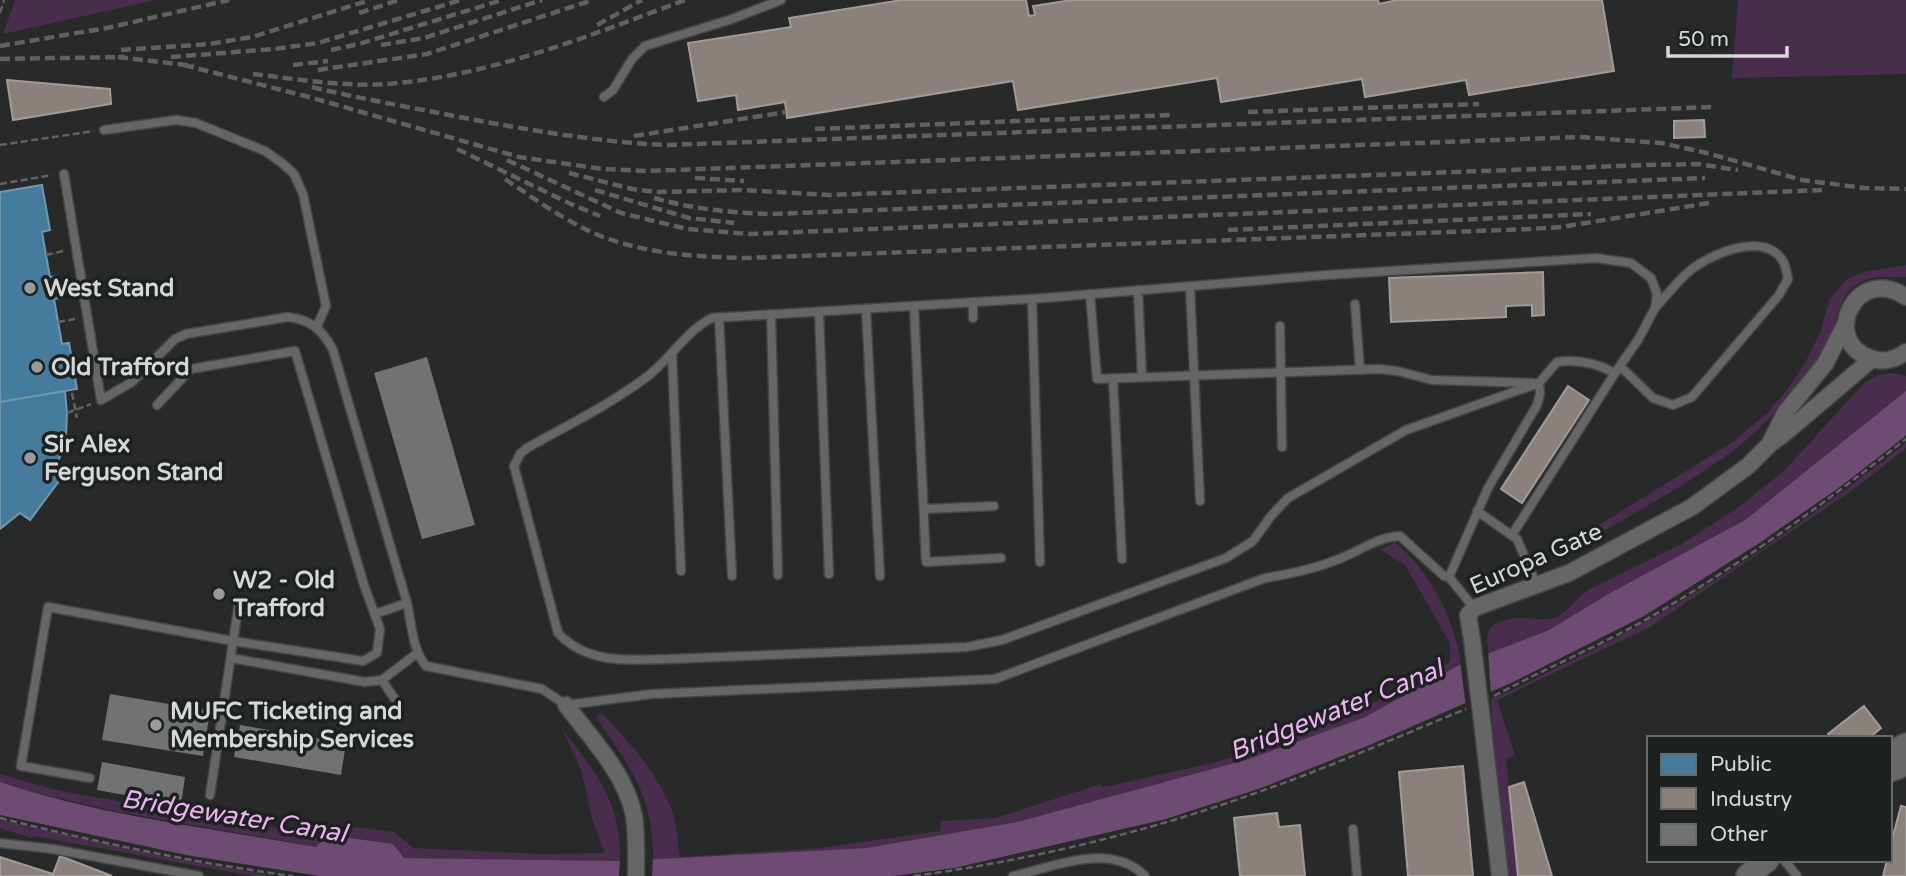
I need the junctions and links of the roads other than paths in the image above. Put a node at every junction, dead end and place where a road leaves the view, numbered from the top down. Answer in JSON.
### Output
{"nodes":[{"id":1,"x":781,"y":0,"type":"edge"},
{"id":2,"x":604,"y":97,"type":"dead end"},
{"id":3,"x":104,"y":130,"type":"road end"},
{"id":4,"x":64,"y":174,"type":"road end"},
{"id":5,"x":1190,"y":287,"type":"junction"},
{"id":6,"x":1138,"y":290,"type":"junction"},
{"id":7,"x":1090,"y":294,"type":"junction"},
{"id":8,"x":1906,"y":297,"type":"edge"},
{"id":9,"x":1032,"y":299,"type":"junction"},
{"id":10,"x":973,"y":302,"type":"junction"},
{"id":11,"x":1355,"y":304,"type":"dead end"},
{"id":12,"x":914,"y":306,"type":"junction"},
{"id":13,"x":1655,"y":308,"type":"junction"},
{"id":14,"x":866,"y":309,"type":"junction"},
{"id":15,"x":818,"y":312,"type":"junction"},
{"id":16,"x":771,"y":314,"type":"junction"},
{"id":17,"x":719,"y":317,"type":"junction"},
{"id":18,"x":973,"y":318,"type":"dead end"},
{"id":19,"x":1846,"y":325,"type":"junction"},
{"id":20,"x":317,"y":326,"type":"junction"},
{"id":21,"x":1280,"y":326,"type":"dead end"},
{"id":22,"x":672,"y":354,"type":"junction"},
{"id":23,"x":1905,"y":354,"type":"edge"},
{"id":24,"x":1872,"y":359,"type":"junction"},
{"id":25,"x":1617,"y":369,"type":"junction"},
{"id":26,"x":1360,"y":370,"type":"junction"},
{"id":27,"x":1282,"y":373,"type":"junction"},
{"id":28,"x":1195,"y":375,"type":"junction"},
{"id":29,"x":1142,"y":377,"type":"junction"},
{"id":30,"x":1113,"y":378,"type":"junction"},
{"id":31,"x":1539,"y":383,"type":"junction"},
{"id":32,"x":157,"y":405,"type":"dead end"},
{"id":33,"x":1770,"y":444,"type":"junction"},
{"id":34,"x":1282,"y":447,"type":"dead end"},
{"id":35,"x":1200,"y":501,"type":"dead end"},
{"id":36,"x":994,"y":506,"type":"dead end"},
{"id":37,"x":923,"y":509,"type":"junction"},
{"id":38,"x":1477,"y":511,"type":"junction"},
{"id":39,"x":1512,"y":535,"type":"junction"},
{"id":40,"x":1001,"y":558,"type":"dead end"},
{"id":41,"x":1122,"y":559,"type":"dead end"},
{"id":42,"x":1040,"y":562,"type":"dead end"},
{"id":43,"x":681,"y":571,"type":"dead end"},
{"id":44,"x":829,"y":574,"type":"dead end"},
{"id":45,"x":778,"y":575,"type":"dead end"},
{"id":46,"x":732,"y":576,"type":"dead end"},
{"id":47,"x":880,"y":576,"type":"dead end"},
{"id":48,"x":1449,"y":577,"type":"junction"},
{"id":49,"x":1537,"y":586,"type":"junction"},
{"id":50,"x":239,"y":602,"type":"dead end"},
{"id":51,"x":407,"y":603,"type":"junction"},
{"id":52,"x":1474,"y":608,"type":"junction"},
{"id":53,"x":375,"y":614,"type":"junction"},
{"id":54,"x":233,"y":641,"type":"junction"},
{"id":55,"x":416,"y":654,"type":"junction"},
{"id":56,"x":231,"y":658,"type":"junction"},
{"id":57,"x":382,"y":680,"type":"junction"},
{"id":58,"x":398,"y":704,"type":"dead end"},
{"id":59,"x":566,"y":705,"type":"junction"},
{"id":60,"x":90,"y":778,"type":"dead end"},
{"id":61,"x":210,"y":795,"type":"dead end"},
{"id":62,"x":1353,"y":829,"type":"dead end"},
{"id":63,"x":0,"y":843,"type":"edge"},
{"id":64,"x":1765,"y":862,"type":"edge"},
{"id":65,"x":1786,"y":862,"type":"edge"},
{"id":66,"x":199,"y":876,"type":"edge"},
{"id":67,"x":636,"y":876,"type":"edge"},
{"id":68,"x":1013,"y":876,"type":"edge"},
{"id":69,"x":1145,"y":876,"type":"edge"},
{"id":70,"x":1357,"y":876,"type":"edge"},
{"id":71,"x":1500,"y":876,"type":"edge"},
{"id":72,"x":1748,"y":876,"type":"edge"},
{"id":73,"x":1797,"y":876,"type":"edge"}],
"edges":[{"from":1,"to":2,"type":"lane"},
{"from":3,"to":20,"type":"lane"},
{"from":4,"to":20,"type":"lane"},
{"from":5,"to":6,"type":"lane"},
{"from":5,"to":13,"type":"lane"},
{"from":5,"to":28,"type":"lane"},
{"from":6,"to":7,"type":"lane"},
{"from":6,"to":29,"type":"lane"},
{"from":7,"to":9,"type":"lane"},
{"from":7,"to":30,"type":"lane"},
{"from":8,"to":19,"type":"street","name":"Europa Gate"},
{"from":9,"to":10,"type":"lane"},
{"from":9,"to":42,"type":"lane"},
{"from":10,"to":12,"type":"lane"},
{"from":10,"to":18,"type":"lane"},
{"from":11,"to":26,"type":"lane"},
{"from":12,"to":14,"type":"lane"},
{"from":12,"to":37,"type":"lane"},
{"from":13,"to":25,"type":"lane"},
{"from":13,"to":25,"type":"lane"},
{"from":14,"to":15,"type":"lane"},
{"from":14,"to":47,"type":"lane"},
{"from":15,"to":16,"type":"lane"},
{"from":15,"to":44,"type":"lane"},
{"from":16,"to":17,"type":"lane"},
{"from":16,"to":45,"type":"lane"},
{"from":17,"to":22,"type":"lane"},
{"from":17,"to":46,"type":"lane"},
{"from":19,"to":24,"type":"street"},
{"from":19,"to":33,"type":"street","name":"Europa Gate"},
{"from":20,"to":51,"type":"lane"},
{"from":21,"to":27,"type":"lane"},
{"from":22,"to":31,"type":"lane"},
{"from":22,"to":43,"type":"lane"},
{"from":23,"to":24,"type":"street"},
{"from":24,"to":33,"type":"street","name":"Europa Gate"},
{"from":25,"to":31,"type":"lane"},
{"from":25,"to":39,"type":"lane"},
{"from":26,"to":27,"type":"lane"},
{"from":26,"to":31,"type":"lane"},
{"from":27,"to":28,"type":"lane"},
{"from":27,"to":34,"type":"lane"},
{"from":28,"to":29,"type":"lane"},
{"from":28,"to":35,"type":"lane"},
{"from":29,"to":30,"type":"lane"},
{"from":30,"to":41,"type":"lane"},
{"from":31,"to":38,"type":"lane"},
{"from":32,"to":53,"type":"lane"},
{"from":33,"to":49,"type":"street","name":"Europa Gate"},
{"from":36,"to":37,"type":"lane"},
{"from":37,"to":40,"type":"lane"},
{"from":38,"to":39,"type":"lane"},
{"from":38,"to":48,"type":"lane"},
{"from":39,"to":49,"type":"lane"},
{"from":48,"to":52,"type":"lane"},
{"from":48,"to":59,"type":"lane"},
{"from":49,"to":52,"type":"street","name":"Europa Gate"},
{"from":50,"to":54,"type":"lane"},
{"from":51,"to":53,"type":"lane"},
{"from":51,"to":55,"type":"lane"},
{"from":52,"to":71,"type":"street","name":"Europa Gate","bridge":true},
{"from":53,"to":54,"type":"lane"},
{"from":54,"to":56,"type":"lane"},
{"from":54,"to":60,"type":"lane"},
{"from":55,"to":57,"type":"lane"},
{"from":55,"to":59,"type":"lane"},
{"from":56,"to":57,"type":"lane"},
{"from":56,"to":61,"type":"lane"},
{"from":57,"to":58,"type":"lane"},
{"from":59,"to":67,"type":"street"},
{"from":62,"to":70,"type":"lane"},
{"from":63,"to":66,"type":"lane"},
{"from":64,"to":72,"type":"street"},
{"from":65,"to":73,"type":"lane"},
{"from":68,"to":69,"type":"lane"}]}
